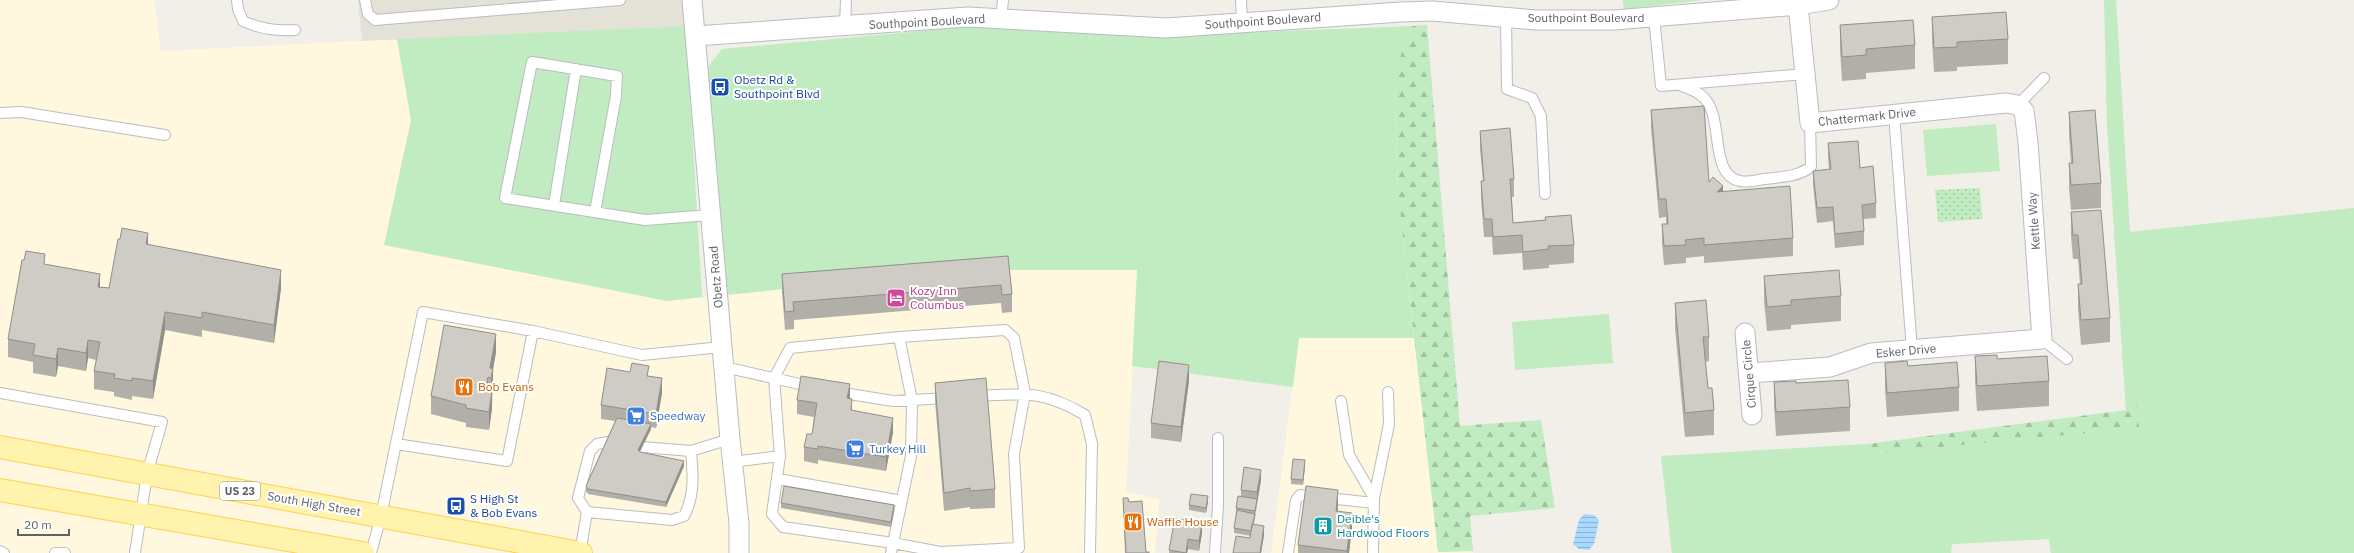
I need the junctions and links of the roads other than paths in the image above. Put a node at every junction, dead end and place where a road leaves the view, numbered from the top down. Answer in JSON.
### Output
{"nodes":[{"id":1,"x":237,"y":0,"type":"edge"},
{"id":2,"x":365,"y":0,"type":"edge"},
{"id":3,"x":620,"y":0,"type":"edge"},
{"id":4,"x":692,"y":0,"type":"edge"},
{"id":5,"x":846,"y":0,"type":"edge"},
{"id":6,"x":1003,"y":0,"type":"edge"},
{"id":7,"x":1241,"y":0,"type":"edge"},
{"id":8,"x":1830,"y":0,"type":"edge"},
{"id":9,"x":1798,"y":5,"type":"junction"},
{"id":10,"x":1431,"y":6,"type":"edge"},
{"id":11,"x":1506,"y":17,"type":"junction"},
{"id":12,"x":1654,"y":18,"type":"junction"},
{"id":13,"x":1001,"y":19,"type":"junction"},
{"id":14,"x":1242,"y":23,"type":"junction"},
{"id":15,"x":846,"y":26,"type":"junction"},
{"id":16,"x":294,"y":30,"type":"dead end"},
{"id":17,"x":695,"y":36,"type":"junction"},
{"id":18,"x":576,"y":69,"type":"junction"},
{"id":19,"x":1805,"y":74,"type":"junction"},
{"id":20,"x":2044,"y":78,"type":"dead end"},
{"id":21,"x":1682,"y":86,"type":"junction"},
{"id":22,"x":2018,"y":105,"type":"junction"},
{"id":23,"x":0,"y":114,"type":"edge"},
{"id":24,"x":1894,"y":114,"type":"junction"},
{"id":25,"x":1810,"y":123,"type":"junction"},
{"id":26,"x":165,"y":135,"type":"dead end"},
{"id":27,"x":1545,"y":194,"type":"dead end"},
{"id":28,"x":554,"y":206,"type":"junction"},
{"id":29,"x":595,"y":212,"type":"junction"},
{"id":30,"x":710,"y":215,"type":"junction"},
{"id":31,"x":532,"y":331,"type":"junction"},
{"id":32,"x":1745,"y":333,"type":"dead end"},
{"id":33,"x":899,"y":337,"type":"junction"},
{"id":34,"x":2042,"y":339,"type":"junction"},
{"id":35,"x":722,"y":347,"type":"junction"},
{"id":36,"x":1912,"y":350,"type":"junction"},
{"id":37,"x":2067,"y":359,"type":"dead end"},
{"id":38,"x":724,"y":366,"type":"junction"},
{"id":39,"x":1749,"y":373,"type":"junction"},
{"id":40,"x":774,"y":378,"type":"junction"},
{"id":41,"x":1388,"y":392,"type":"dead end"},
{"id":42,"x":0,"y":393,"type":"edge"},
{"id":43,"x":1025,"y":393,"type":"junction"},
{"id":44,"x":912,"y":400,"type":"junction"},
{"id":45,"x":1341,"y":401,"type":"dead end"},
{"id":46,"x":1752,"y":415,"type":"dead end"},
{"id":47,"x":1218,"y":438,"type":"dead end"},
{"id":48,"x":730,"y":439,"type":"junction"},
{"id":49,"x":608,"y":442,"type":"edge"},
{"id":50,"x":396,"y":444,"type":"junction"},
{"id":51,"x":0,"y":446,"type":"edge"},
{"id":52,"x":642,"y":447,"type":"edge"},
{"id":53,"x":691,"y":451,"type":"junction"},
{"id":54,"x":780,"y":456,"type":"junction"},
{"id":55,"x":732,"y":462,"type":"junction"},
{"id":56,"x":147,"y":474,"type":"junction"},
{"id":57,"x":778,"y":480,"type":"junction"},
{"id":58,"x":0,"y":490,"type":"edge"},
{"id":59,"x":1374,"y":500,"type":"junction"},
{"id":60,"x":902,"y":501,"type":"junction"},
{"id":61,"x":587,"y":512,"type":"junction"},
{"id":62,"x":141,"y":513,"type":"junction"},
{"id":63,"x":381,"y":516,"type":"junction"},
{"id":64,"x":893,"y":543,"type":"junction"},
{"id":65,"x":0,"y":552,"type":"edge"},
{"id":66,"x":4,"y":553,"type":"edge"},
{"id":67,"x":55,"y":553,"type":"edge"},
{"id":68,"x":64,"y":553,"type":"edge"},
{"id":69,"x":136,"y":553,"type":"edge"},
{"id":70,"x":363,"y":553,"type":"edge"},
{"id":71,"x":371,"y":553,"type":"edge"},
{"id":72,"x":580,"y":553,"type":"edge"},
{"id":73,"x":739,"y":553,"type":"edge"},
{"id":74,"x":891,"y":553,"type":"edge"},
{"id":75,"x":1090,"y":553,"type":"edge"},
{"id":76,"x":1215,"y":553,"type":"edge"},
{"id":77,"x":1288,"y":553,"type":"edge"},
{"id":78,"x":1373,"y":553,"type":"edge"}],
"edges":[{"from":1,"to":16,"type":"lane"},
{"from":2,"to":3,"type":"lane"},
{"from":4,"to":17,"type":"street","name":"Obetz Road"},
{"from":5,"to":15,"type":"lane"},
{"from":6,"to":13,"type":"lane"},
{"from":7,"to":14,"type":"lane"},
{"from":8,"to":9,"type":"street","name":"Southpoint Boulevard"},
{"from":9,"to":12,"type":"street","name":"Southpoint Boulevard"},
{"from":9,"to":19,"type":"street","name":"Chattermark Drive"},
{"from":10,"to":11,"type":"street","name":"Southpoint Boulevard"},
{"from":10,"to":14,"type":"street","name":"Southpoint Boulevard"},
{"from":11,"to":12,"type":"street","name":"Southpoint Boulevard"},
{"from":11,"to":27,"type":"lane"},
{"from":12,"to":21,"type":"lane"},
{"from":13,"to":14,"type":"street","name":"Southpoint Boulevard"},
{"from":13,"to":15,"type":"street","name":"Southpoint Boulevard"},
{"from":15,"to":17,"type":"street","name":"Southpoint Boulevard"},
{"from":17,"to":30,"type":"street","name":"Obetz Road"},
{"from":18,"to":28,"type":"lane"},
{"from":18,"to":28,"type":"lane"},
{"from":18,"to":29,"type":"lane"},
{"from":19,"to":21,"type":"lane"},
{"from":19,"to":25,"type":"street","name":"Chattermark Drive"},
{"from":20,"to":22,"type":"lane"},
{"from":21,"to":25,"type":"lane"},
{"from":22,"to":24,"type":"street","name":"Chattermark Drive"},
{"from":22,"to":34,"type":"street","name":"Kettle Way"},
{"from":23,"to":26,"type":"lane"},
{"from":24,"to":25,"type":"street","name":"Chattermark Drive"},
{"from":24,"to":36,"type":"lane"},
{"from":28,"to":29,"type":"lane"},
{"from":29,"to":30,"type":"lane"},
{"from":30,"to":35,"type":"street","name":"Obetz Road"},
{"from":31,"to":35,"type":"lane"},
{"from":31,"to":50,"type":"lane"},
{"from":31,"to":50,"type":"lane"},
{"from":32,"to":39,"type":"street","name":"Cirque Circle"},
{"from":33,"to":40,"type":"lane"},
{"from":33,"to":43,"type":"lane"},
{"from":33,"to":44,"type":"lane"},
{"from":34,"to":36,"type":"street","name":"Esker Drive"},
{"from":34,"to":37,"type":"lane"},
{"from":35,"to":38,"type":"street","name":"Obetz Road"},
{"from":36,"to":39,"type":"street","name":"Esker Drive"},
{"from":38,"to":40,"type":"lane"},
{"from":38,"to":48,"type":"street","name":"Obetz Road"},
{"from":39,"to":46,"type":"street","name":"Cirque Circle"},
{"from":40,"to":44,"type":"lane"},
{"from":40,"to":54,"type":"lane"},
{"from":41,"to":59,"type":"lane"},
{"from":42,"to":56,"type":"lane"},
{"from":43,"to":44,"type":"lane"},
{"from":43,"to":64,"type":"lane"},
{"from":43,"to":75,"type":"lane"},
{"from":44,"to":60,"type":"lane"},
{"from":45,"to":59,"type":"lane"},
{"from":47,"to":76,"type":"lane"},
{"from":48,"to":53,"type":"lane"},
{"from":48,"to":55,"type":"street","name":"Obetz Road"},
{"from":49,"to":61,"type":"lane"},
{"from":50,"to":63,"type":"lane"},
{"from":51,"to":56,"type":"main road","name":"South High Street","number":"US 23"},
{"from":52,"to":53,"type":"lane"},
{"from":53,"to":61,"type":"lane"},
{"from":54,"to":55,"type":"lane"},
{"from":54,"to":57,"type":"lane"},
{"from":55,"to":73,"type":"street","name":"Obetz Road"},
{"from":56,"to":62,"type":"lane"},
{"from":56,"to":63,"type":"main road","name":"South High Street","number":"US 23"},
{"from":57,"to":60,"type":"lane"},
{"from":57,"to":64,"type":"lane"},
{"from":58,"to":62,"type":"main road"},
{"from":59,"to":77,"type":"lane"},
{"from":59,"to":78,"type":"lane"},
{"from":60,"to":64,"type":"lane"},
{"from":61,"to":72,"type":"lane"},
{"from":62,"to":69,"type":"lane"},
{"from":62,"to":70,"type":"main road"},
{"from":63,"to":71,"type":"lane"},
{"from":63,"to":72,"type":"main road","name":"South High Street","number":"US 23"},
{"from":64,"to":74,"type":"lane"},
{"from":65,"to":66,"type":"lane"},
{"from":67,"to":68,"type":"lane"}]}
